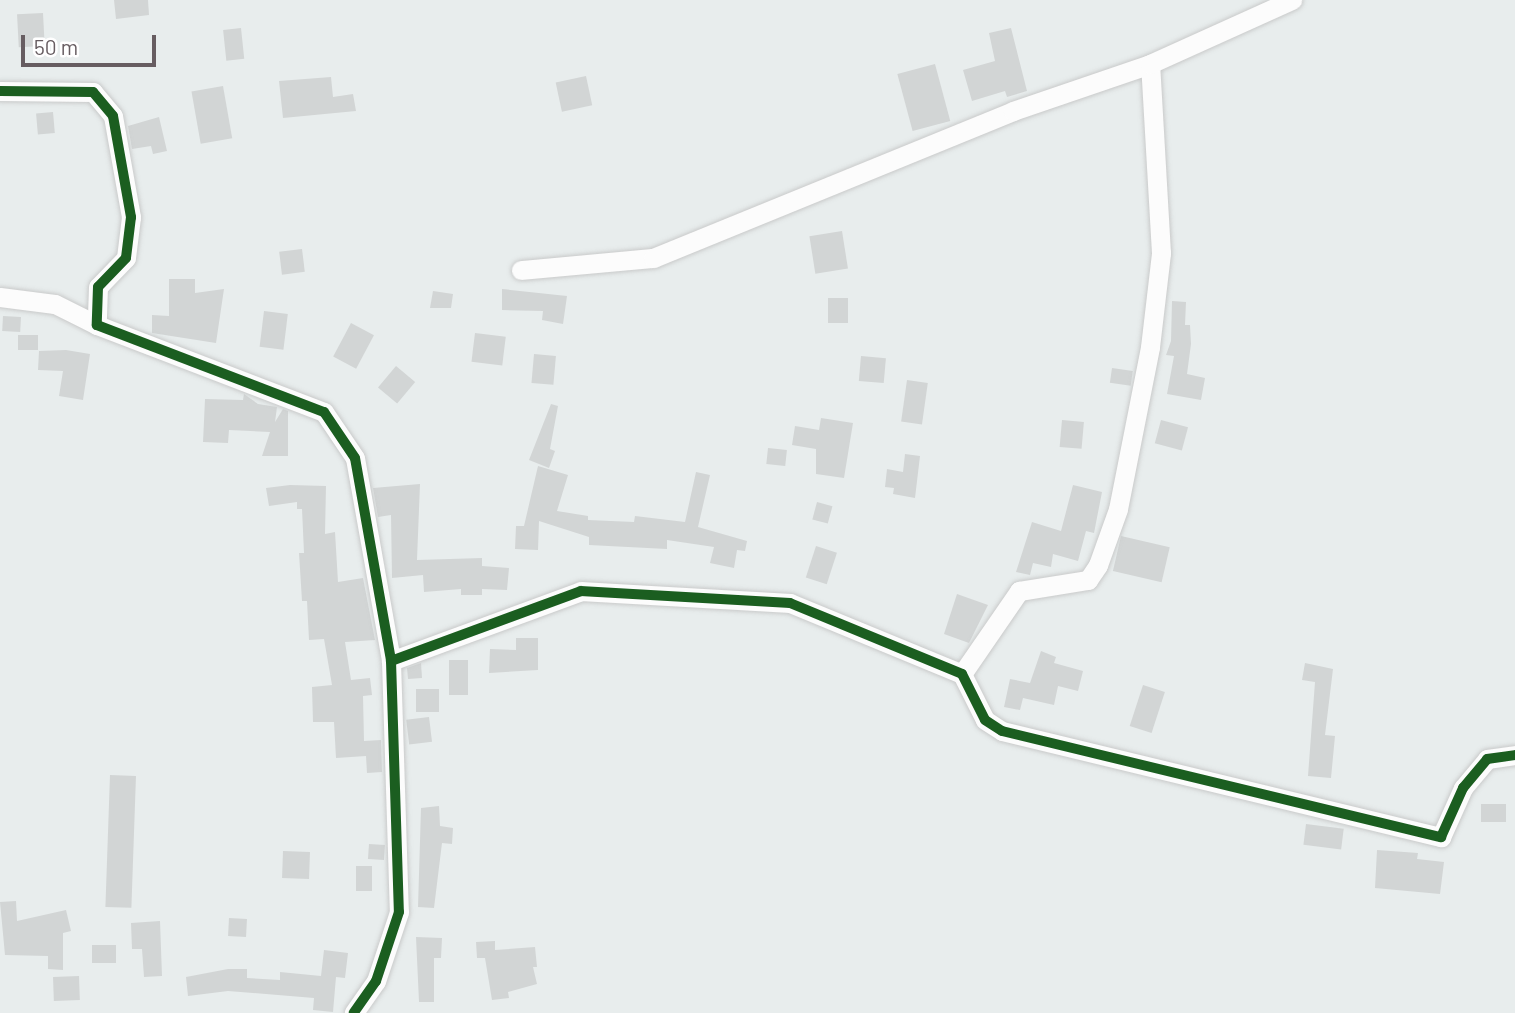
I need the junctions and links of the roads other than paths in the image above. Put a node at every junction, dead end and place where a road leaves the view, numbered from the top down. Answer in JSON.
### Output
{"nodes":[{"id":1,"x":1292,"y":0,"type":"edge"},
{"id":2,"x":1150,"y":64,"type":"junction"},
{"id":3,"x":0,"y":91,"type":"edge"},
{"id":4,"x":521,"y":270,"type":"dead end"},
{"id":5,"x":0,"y":297,"type":"edge"},
{"id":6,"x":97,"y":325,"type":"junction"},
{"id":7,"x":391,"y":661,"type":"junction"},
{"id":8,"x":962,"y":674,"type":"junction"},
{"id":9,"x":1515,"y":755,"type":"edge"},
{"id":10,"x":354,"y":1013,"type":"edge"}],
"edges":[{"from":1,"to":2,"type":"street"},
{"from":2,"to":4,"type":"street"},
{"from":2,"to":8,"type":"street"},
{"from":3,"to":6,"type":"street"},
{"from":5,"to":6,"type":"street"},
{"from":6,"to":7,"type":"street"},
{"from":7,"to":8,"type":"street"},
{"from":7,"to":10,"type":"street"},
{"from":8,"to":9,"type":"street"}]}
